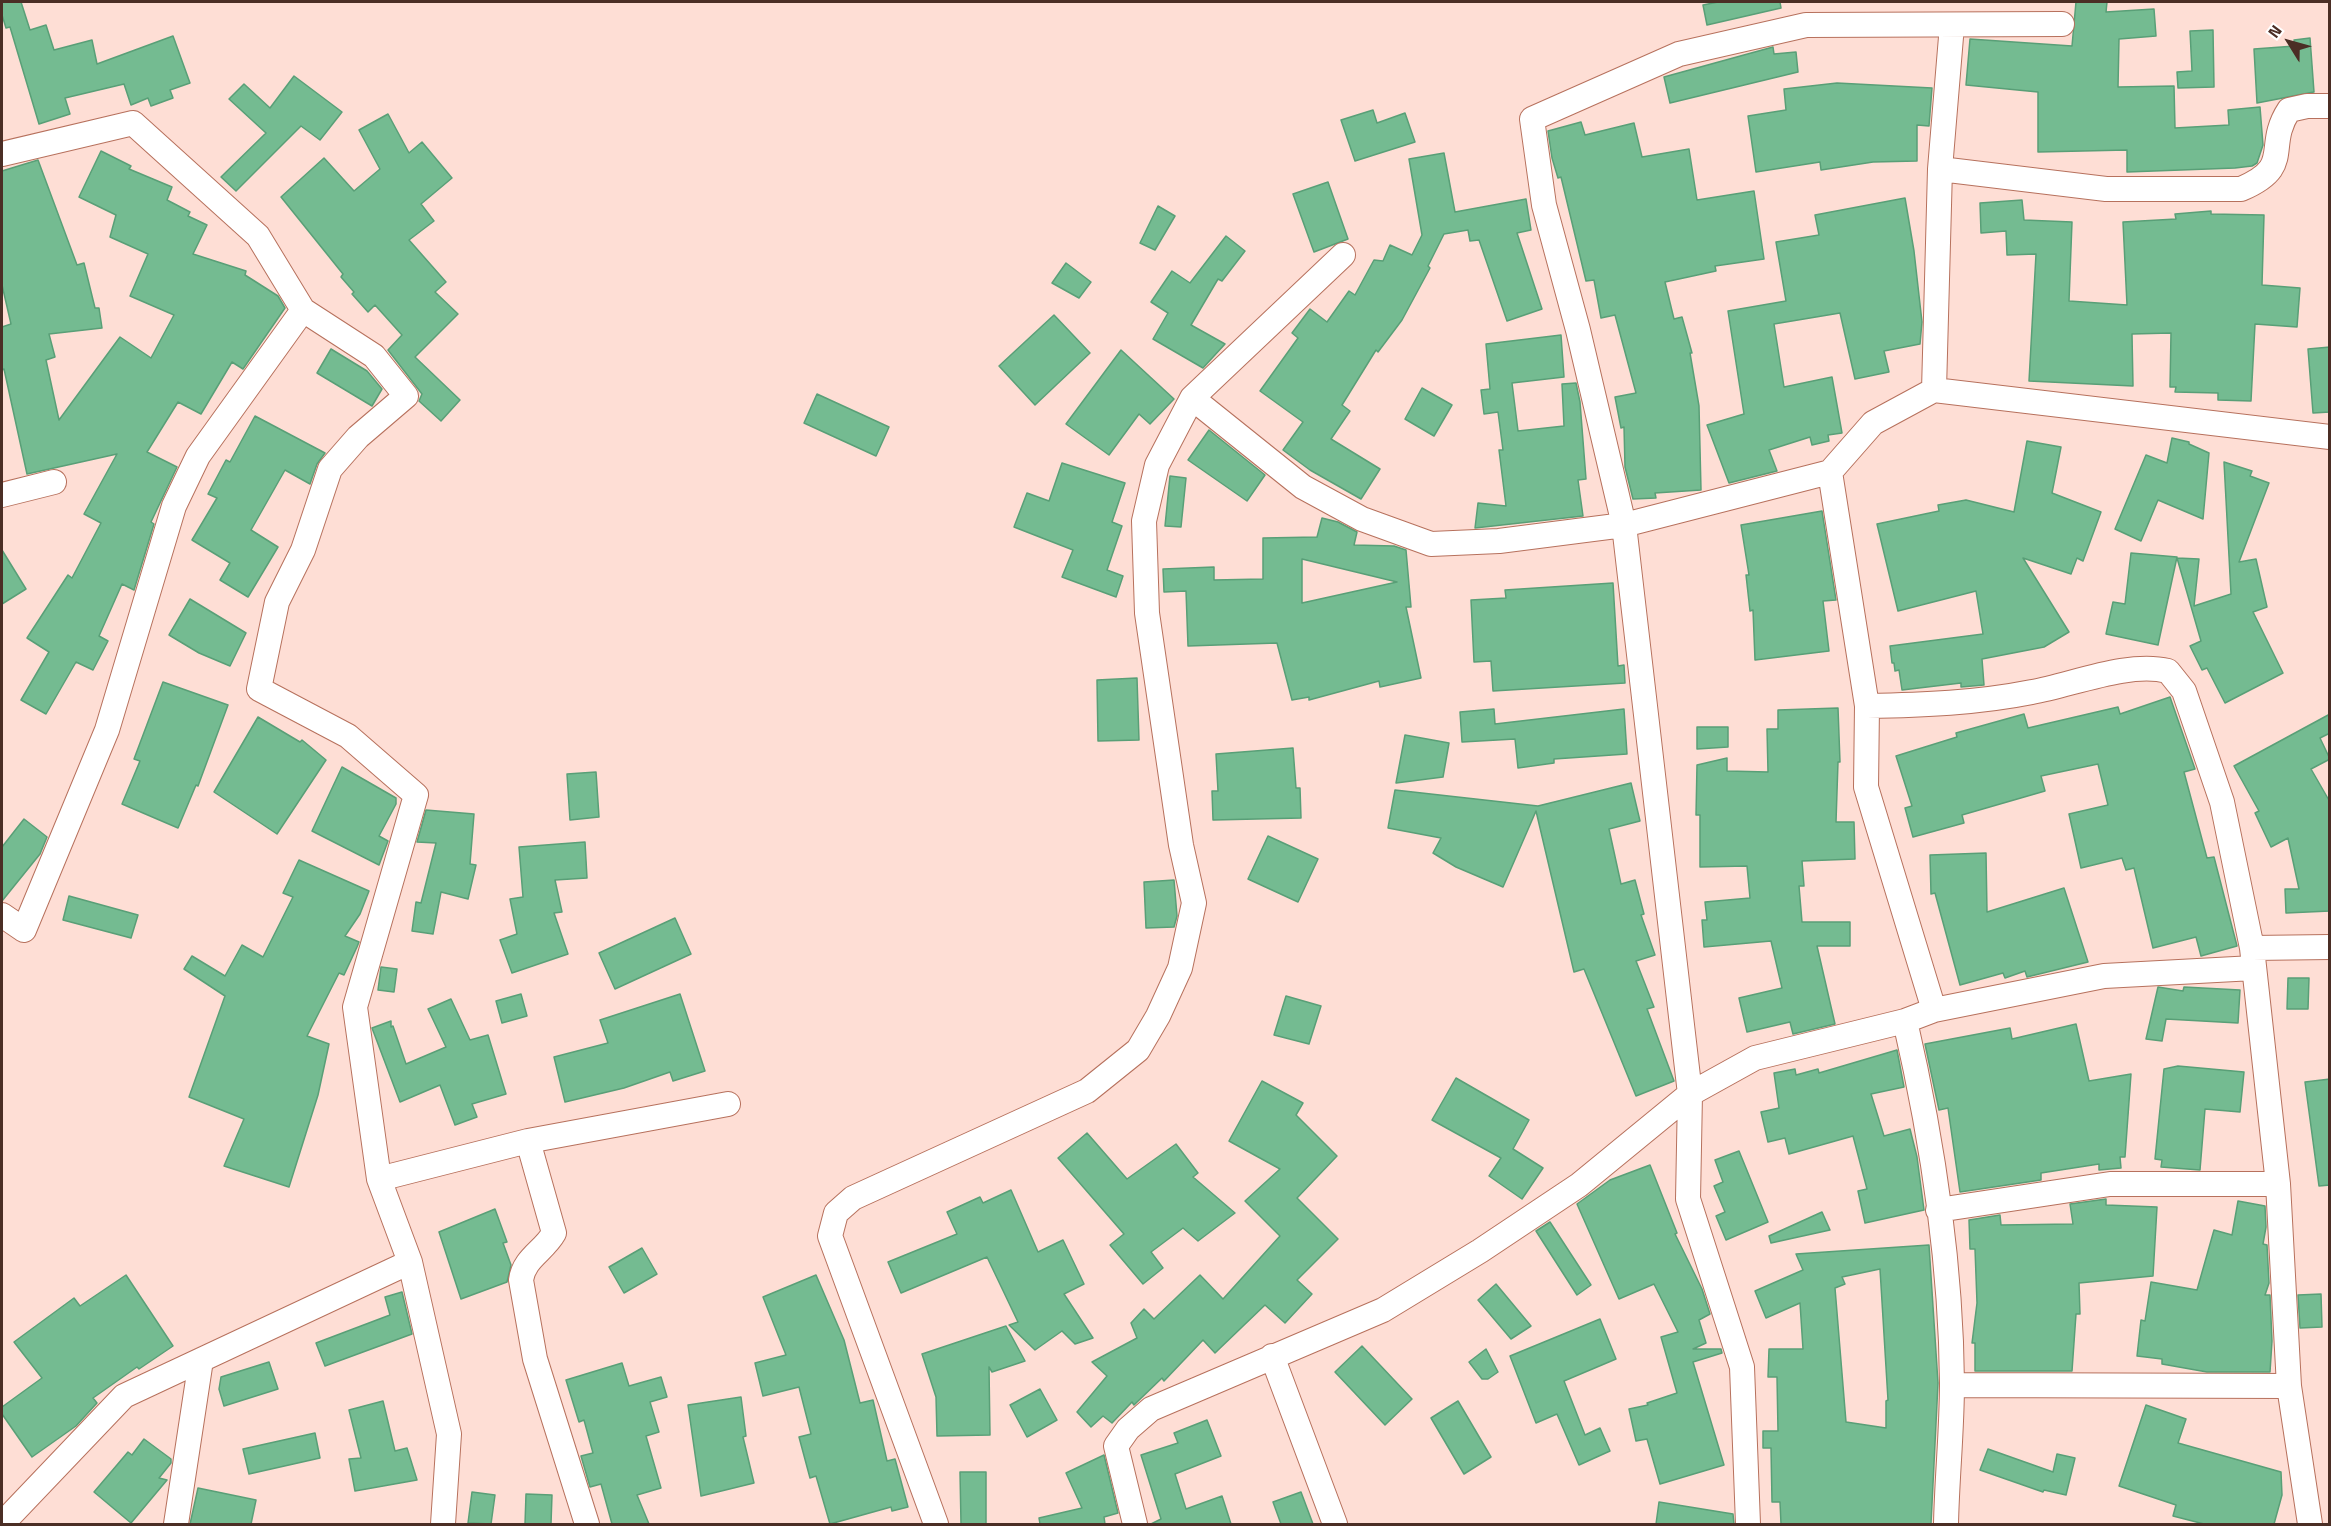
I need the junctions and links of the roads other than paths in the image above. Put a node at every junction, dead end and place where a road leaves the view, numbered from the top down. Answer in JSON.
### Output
{"nodes":[{"id":1,"x":2062,"y":24,"type":"dead end"},
{"id":2,"x":1952,"y":25,"type":"junction"},
{"id":3,"x":2330,"y":106,"type":"edge"},
{"id":4,"x":2,"y":154,"type":"edge"},
{"id":5,"x":1940,"y":169,"type":"junction"},
{"id":6,"x":1343,"y":255,"type":"dead end"},
{"id":7,"x":303,"y":310,"type":"junction"},
{"id":8,"x":1934,"y":390,"type":"junction"},
{"id":9,"x":1192,"y":398,"type":"junction"},
{"id":10,"x":2330,"y":437,"type":"edge"},
{"id":11,"x":1830,"y":472,"type":"junction"},
{"id":12,"x":54,"y":482,"type":"dead end"},
{"id":13,"x":2,"y":495,"type":"edge"},
{"id":14,"x":1624,"y":525,"type":"junction"},
{"id":15,"x":1867,"y":706,"type":"junction"},
{"id":16,"x":2,"y":915,"type":"edge"},
{"id":17,"x":2330,"y":947,"type":"edge"},
{"id":18,"x":2253,"y":958,"type":"junction"},
{"id":19,"x":1934,"y":1010,"type":"junction"},
{"id":20,"x":1905,"y":1021,"type":"junction"},
{"id":21,"x":1690,"y":1094,"type":"junction"},
{"id":22,"x":728,"y":1104,"type":"dead end"},
{"id":23,"x":528,"y":1142,"type":"junction"},
{"id":24,"x":379,"y":1179,"type":"junction"},
{"id":25,"x":2278,"y":1184,"type":"junction"},
{"id":26,"x":1938,"y":1210,"type":"junction"},
{"id":27,"x":410,"y":1262,"type":"junction"},
{"id":28,"x":1272,"y":1356,"type":"junction"},
{"id":29,"x":201,"y":1360,"type":"junction"},
{"id":30,"x":1952,"y":1385,"type":"junction"},
{"id":31,"x":2289,"y":1386,"type":"junction"},
{"id":32,"x":2,"y":1524,"type":"edge"},
{"id":33,"x":176,"y":1524,"type":"edge"},
{"id":34,"x":443,"y":1524,"type":"edge"},
{"id":35,"x":587,"y":1524,"type":"edge"},
{"id":36,"x":936,"y":1524,"type":"edge"},
{"id":37,"x":1135,"y":1524,"type":"edge"},
{"id":38,"x":1335,"y":1524,"type":"edge"},
{"id":39,"x":1748,"y":1524,"type":"edge"},
{"id":40,"x":1946,"y":1524,"type":"edge"},
{"id":41,"x":2310,"y":1524,"type":"edge"}],
"edges":[{"from":1,"to":2,"type":"street"},
{"from":2,"to":5,"type":"street"},
{"from":2,"to":14,"type":"street"},
{"from":3,"to":5,"type":"street"},
{"from":4,"to":7,"type":"street"},
{"from":5,"to":8,"type":"street"},
{"from":6,"to":9,"type":"street"},
{"from":7,"to":16,"type":"street"},
{"from":7,"to":24,"type":"street"},
{"from":8,"to":10,"type":"street"},
{"from":8,"to":11,"type":"street"},
{"from":9,"to":14,"type":"street"},
{"from":9,"to":36,"type":"street"},
{"from":11,"to":14,"type":"street"},
{"from":11,"to":15,"type":"street"},
{"from":12,"to":13,"type":"street"},
{"from":14,"to":21,"type":"street"},
{"from":15,"to":18,"type":"street"},
{"from":15,"to":19,"type":"street"},
{"from":17,"to":18,"type":"street"},
{"from":18,"to":19,"type":"street"},
{"from":18,"to":25,"type":"street"},
{"from":19,"to":20,"type":"street"},
{"from":20,"to":21,"type":"street"},
{"from":20,"to":26,"type":"street"},
{"from":21,"to":28,"type":"street"},
{"from":21,"to":39,"type":"street"},
{"from":22,"to":23,"type":"street"},
{"from":23,"to":24,"type":"street"},
{"from":23,"to":35,"type":"street"},
{"from":24,"to":27,"type":"street"},
{"from":25,"to":26,"type":"street"},
{"from":25,"to":31,"type":"street"},
{"from":26,"to":30,"type":"street"},
{"from":27,"to":29,"type":"street"},
{"from":27,"to":34,"type":"street"},
{"from":28,"to":37,"type":"street"},
{"from":28,"to":38,"type":"street"},
{"from":29,"to":32,"type":"street"},
{"from":29,"to":33,"type":"street"},
{"from":30,"to":31,"type":"street"},
{"from":30,"to":40,"type":"street"},
{"from":31,"to":41,"type":"street"}]}
